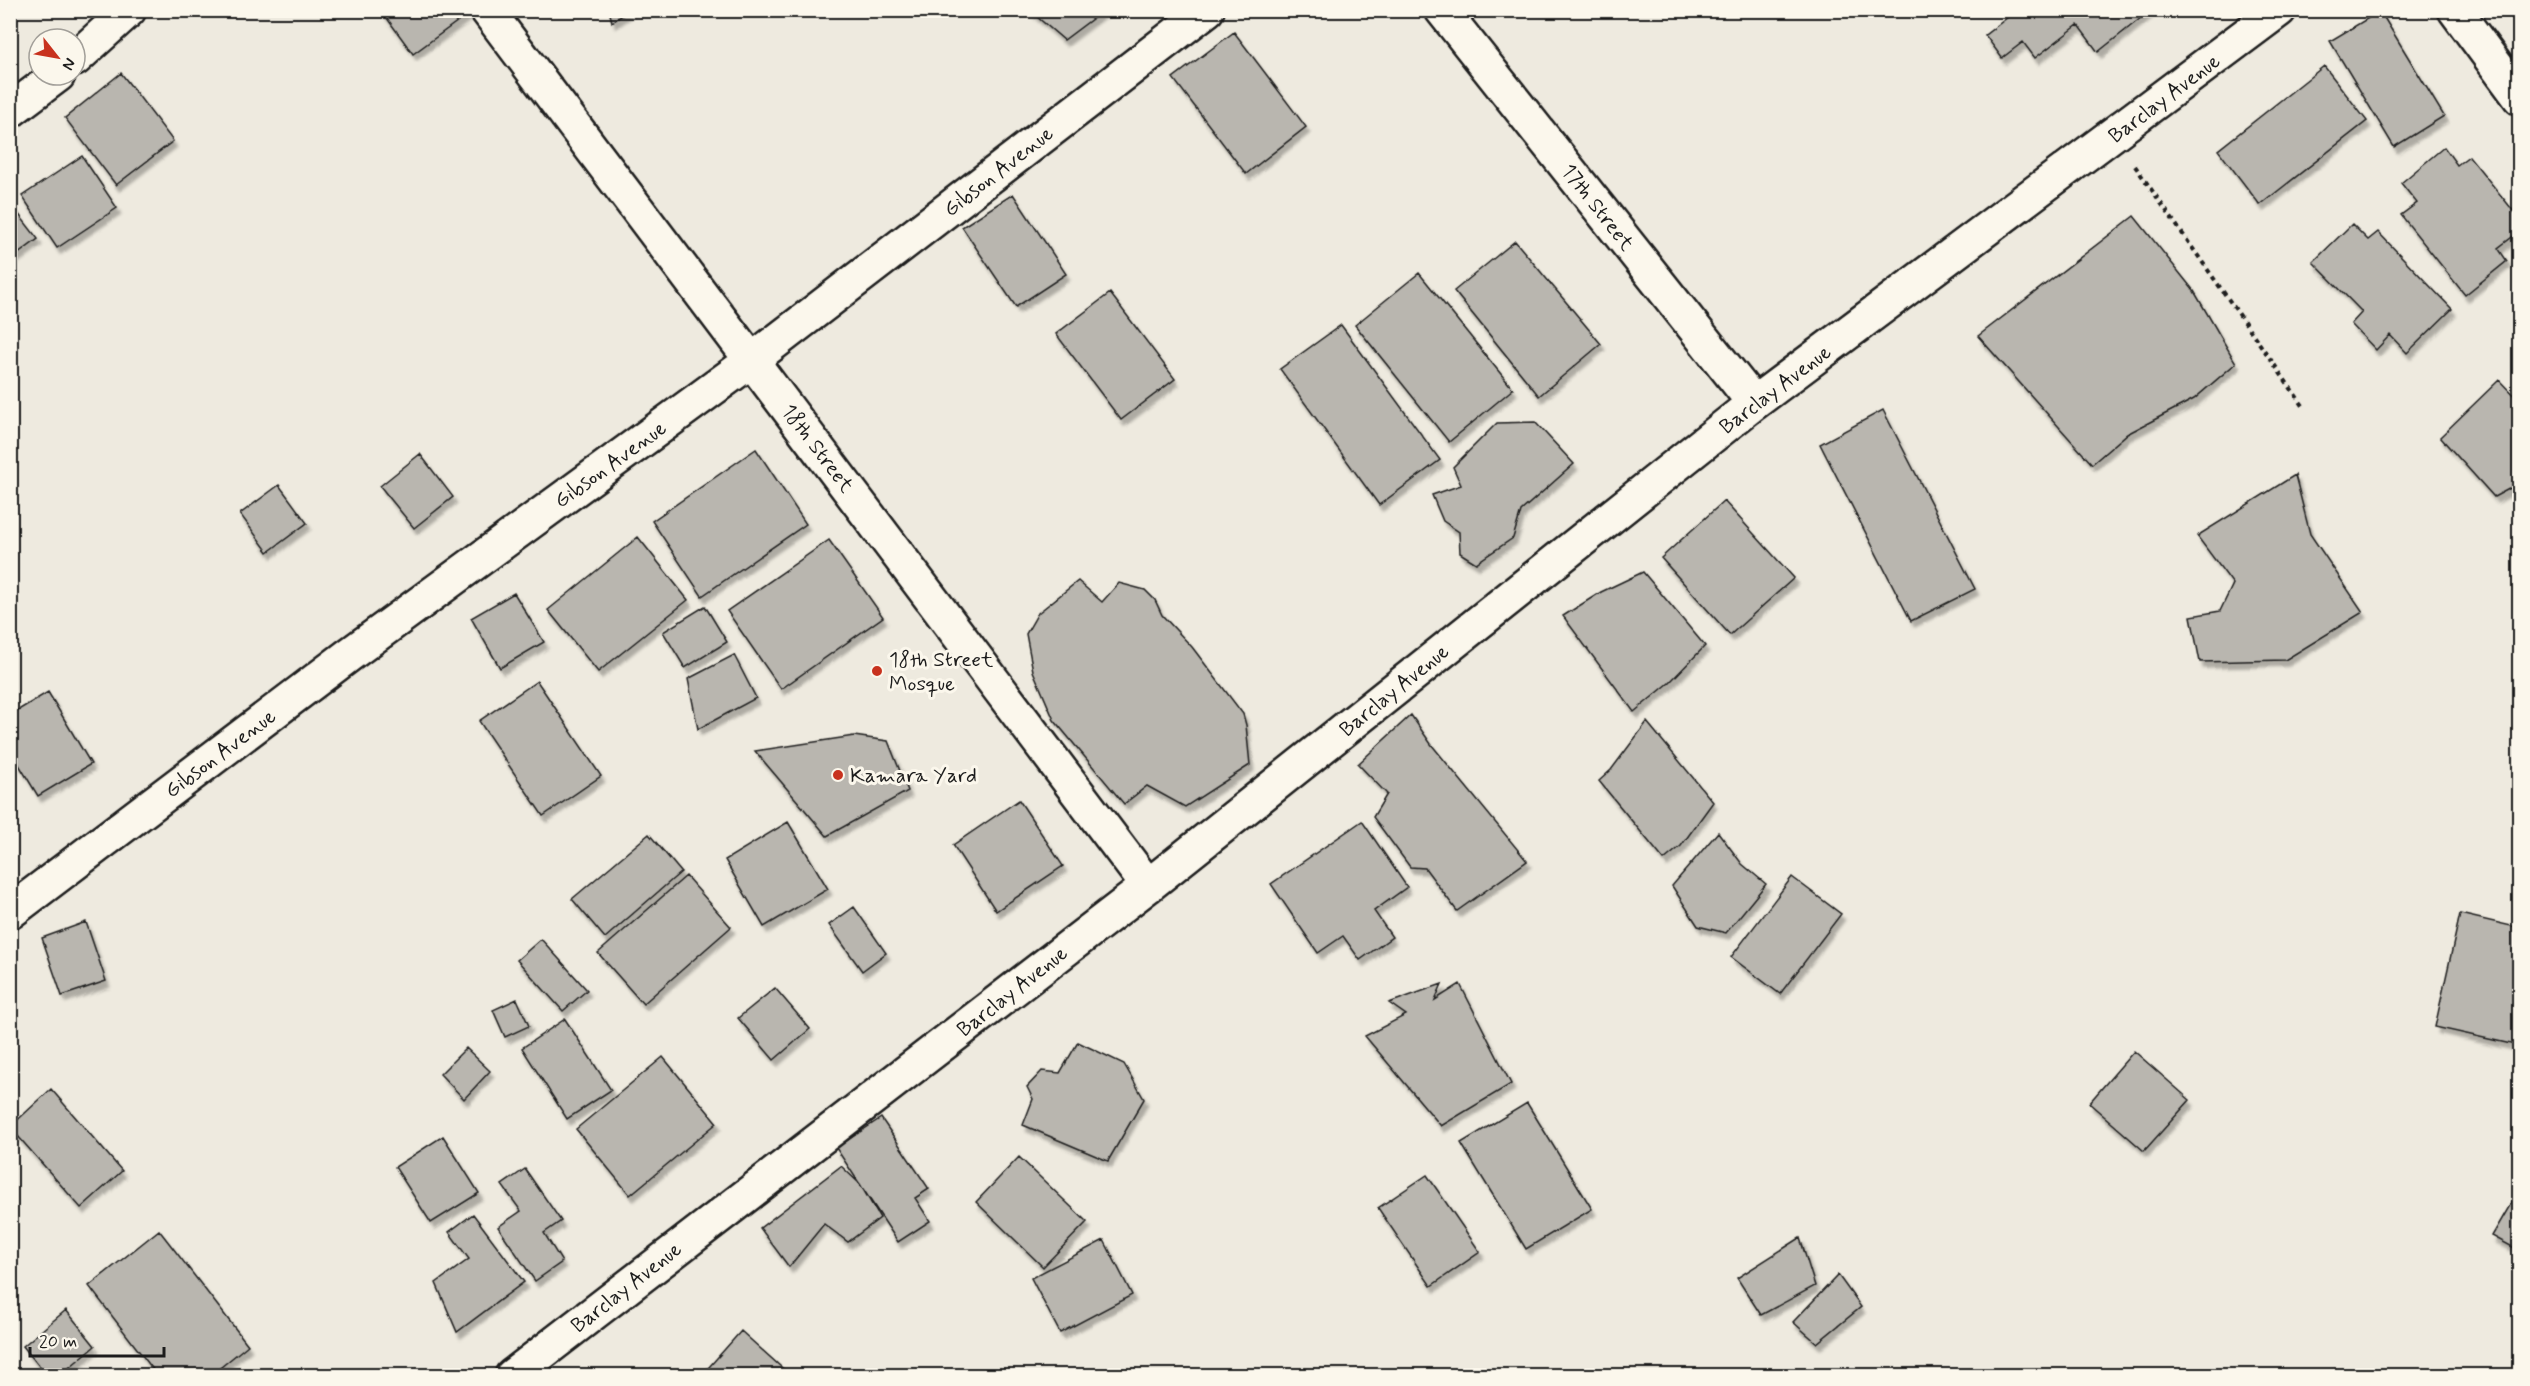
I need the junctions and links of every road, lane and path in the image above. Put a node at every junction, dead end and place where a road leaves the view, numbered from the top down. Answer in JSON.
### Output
{"nodes":[{"id":1,"x":129,"y":10,"type":"edge"},
{"id":2,"x":487,"y":10,"type":"edge"},
{"id":3,"x":1207,"y":10,"type":"edge"},
{"id":4,"x":1442,"y":10,"type":"edge"},
{"id":5,"x":2279,"y":10,"type":"edge"},
{"id":6,"x":2455,"y":10,"type":"edge"},
{"id":7,"x":87,"y":48,"type":"edge"},
{"id":8,"x":42,"y":87,"type":"edge"},
{"id":9,"x":2520,"y":98,"type":"edge"},
{"id":10,"x":10,"y":111,"type":"edge"},
{"id":11,"x":2114,"y":136,"type":"junction"},
{"id":12,"x":752,"y":360,"type":"junction"},
{"id":13,"x":1754,"y":403,"type":"junction"},
{"id":14,"x":2304,"y":406,"type":"dead end"},
{"id":15,"x":1148,"y":886,"type":"junction"},
{"id":16,"x":10,"y":912,"type":"edge"},
{"id":17,"x":512,"y":1376,"type":"edge"}],
"edges":[{"from":1,"to":7,"type":"street"},
{"from":2,"to":12,"type":"street","name":"18th Street"},
{"from":3,"to":12,"type":"street","name":"Gibson Avenue"},
{"from":4,"to":13,"type":"street","name":"17th Street"},
{"from":5,"to":11,"type":"street","name":"Barclay Avenue"},
{"from":6,"to":9,"type":"street"},
{"from":8,"to":10,"type":"street"},
{"from":11,"to":13,"type":"street","name":"Barclay Avenue"},
{"from":11,"to":14,"type":"path"},
{"from":12,"to":15,"type":"street","name":"18th Street"},
{"from":12,"to":16,"type":"street","name":"Gibson Avenue"},
{"from":13,"to":15,"type":"street","name":"Barclay Avenue"},
{"from":15,"to":17,"type":"street","name":"Barclay Avenue"}]}
